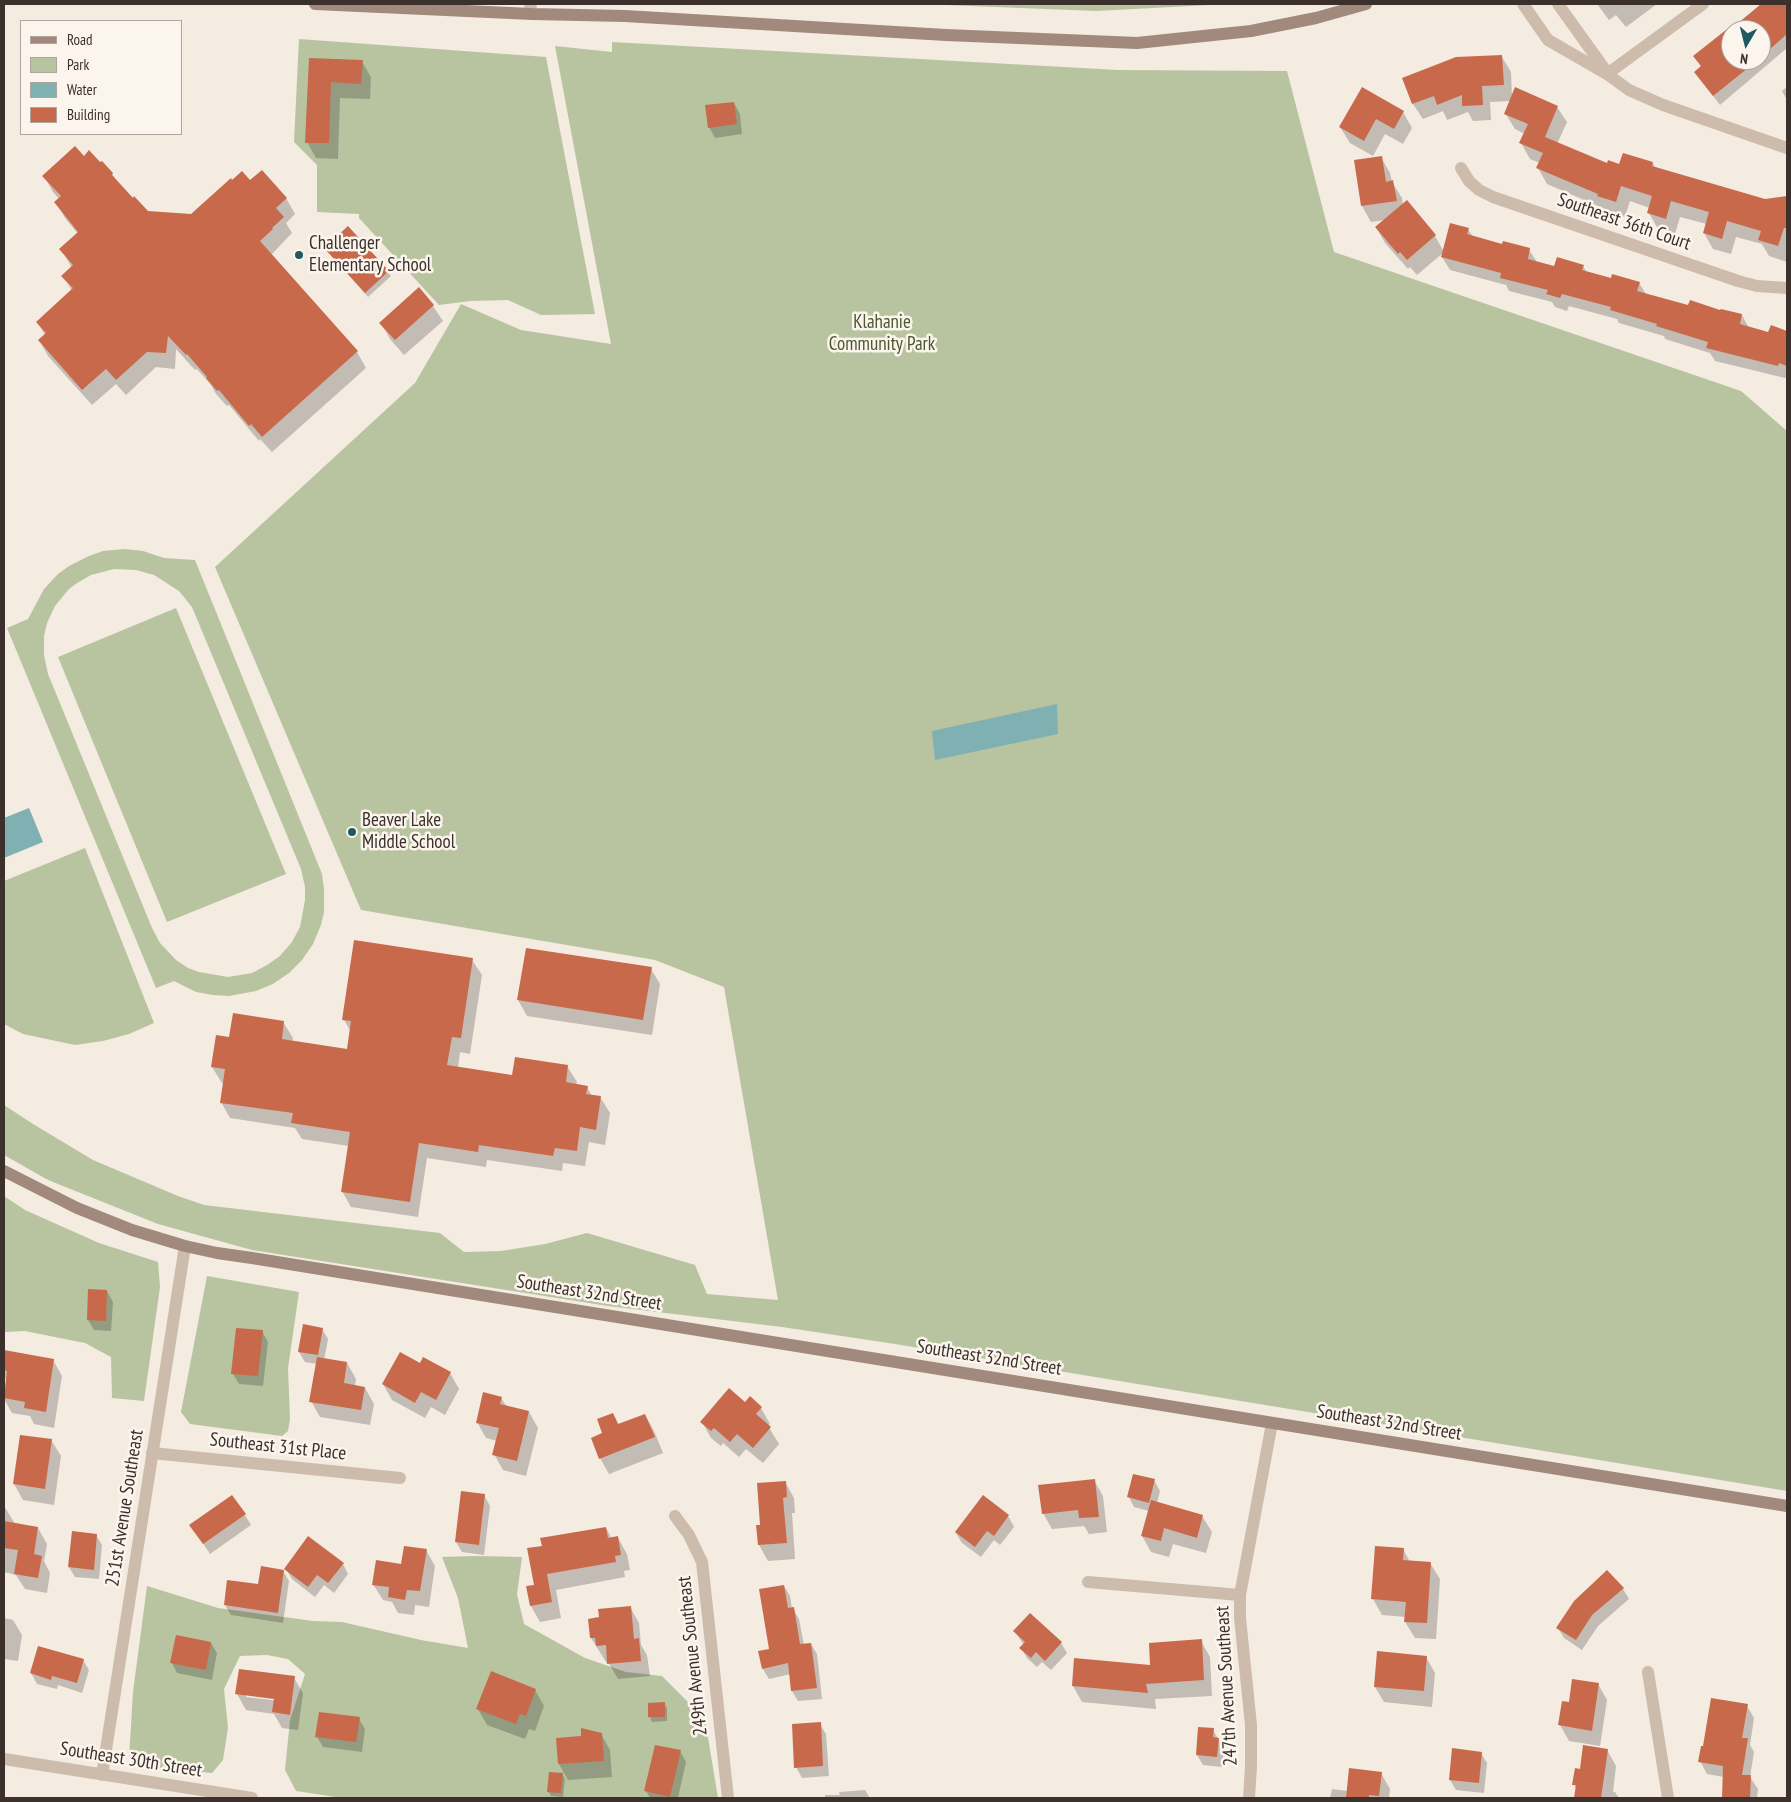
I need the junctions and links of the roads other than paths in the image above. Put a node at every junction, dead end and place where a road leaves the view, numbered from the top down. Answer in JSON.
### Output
{"nodes":[{"id":1,"x":316,"y":4,"type":"edge"},
{"id":2,"x":1366,"y":4,"type":"edge"},
{"id":3,"x":1524,"y":4,"type":"edge"},
{"id":4,"x":1558,"y":4,"type":"edge"},
{"id":5,"x":1703,"y":4,"type":"edge"},
{"id":6,"x":399,"y":6,"type":"edge"},
{"id":7,"x":531,"y":9,"type":"edge"},
{"id":8,"x":1607,"y":74,"type":"junction"},
{"id":9,"x":1787,"y":148,"type":"edge"},
{"id":10,"x":1461,"y":168,"type":"dead end"},
{"id":11,"x":1787,"y":288,"type":"edge"},
{"id":12,"x":4,"y":1171,"type":"edge"},
{"id":13,"x":185,"y":1246,"type":"junction"},
{"id":14,"x":1272,"y":1423,"type":"junction"},
{"id":15,"x":152,"y":1453,"type":"junction"},
{"id":16,"x":400,"y":1478,"type":"dead end"},
{"id":17,"x":1787,"y":1506,"type":"edge"},
{"id":18,"x":675,"y":1516,"type":"dead end"},
{"id":19,"x":1088,"y":1582,"type":"dead end"},
{"id":20,"x":1240,"y":1595,"type":"junction"},
{"id":21,"x":1648,"y":1672,"type":"dead end"},
{"id":22,"x":4,"y":1759,"type":"edge"},
{"id":23,"x":102,"y":1775,"type":"junction"},
{"id":24,"x":252,"y":1798,"type":"edge"},
{"id":25,"x":728,"y":1798,"type":"edge"},
{"id":26,"x":1249,"y":1798,"type":"edge"},
{"id":27,"x":1668,"y":1798,"type":"edge"}],
"edges":[{"from":1,"to":6,"type":"street"},
{"from":2,"to":7,"type":"street"},
{"from":3,"to":8,"type":"street"},
{"from":4,"to":8,"type":"street"},
{"from":5,"to":8,"type":"street"},
{"from":6,"to":7,"type":"street"},
{"from":8,"to":9,"type":"street"},
{"from":10,"to":11,"type":"street","name":"Southeast 36th Court"},
{"from":12,"to":13,"type":"street","name":"Southeast 32nd Street"},
{"from":13,"to":14,"type":"street","name":"Southeast 32nd Street"},
{"from":13,"to":15,"type":"street","name":"251st Avenue Southeast"},
{"from":14,"to":17,"type":"street","name":"Southeast 32nd Street"},
{"from":14,"to":20,"type":"street","name":"247th Avenue Southeast"},
{"from":15,"to":16,"type":"street","name":"Southeast 31st Place"},
{"from":15,"to":23,"type":"street","name":"251st Avenue Southeast"},
{"from":18,"to":25,"type":"street","name":"249th Avenue Southeast"},
{"from":19,"to":20,"type":"street"},
{"from":20,"to":26,"type":"street","name":"247th Avenue Southeast"},
{"from":21,"to":27,"type":"street"},
{"from":22,"to":23,"type":"street","name":"Southeast 30th Street"},
{"from":23,"to":24,"type":"street","name":"Southeast 30th Street"}]}
